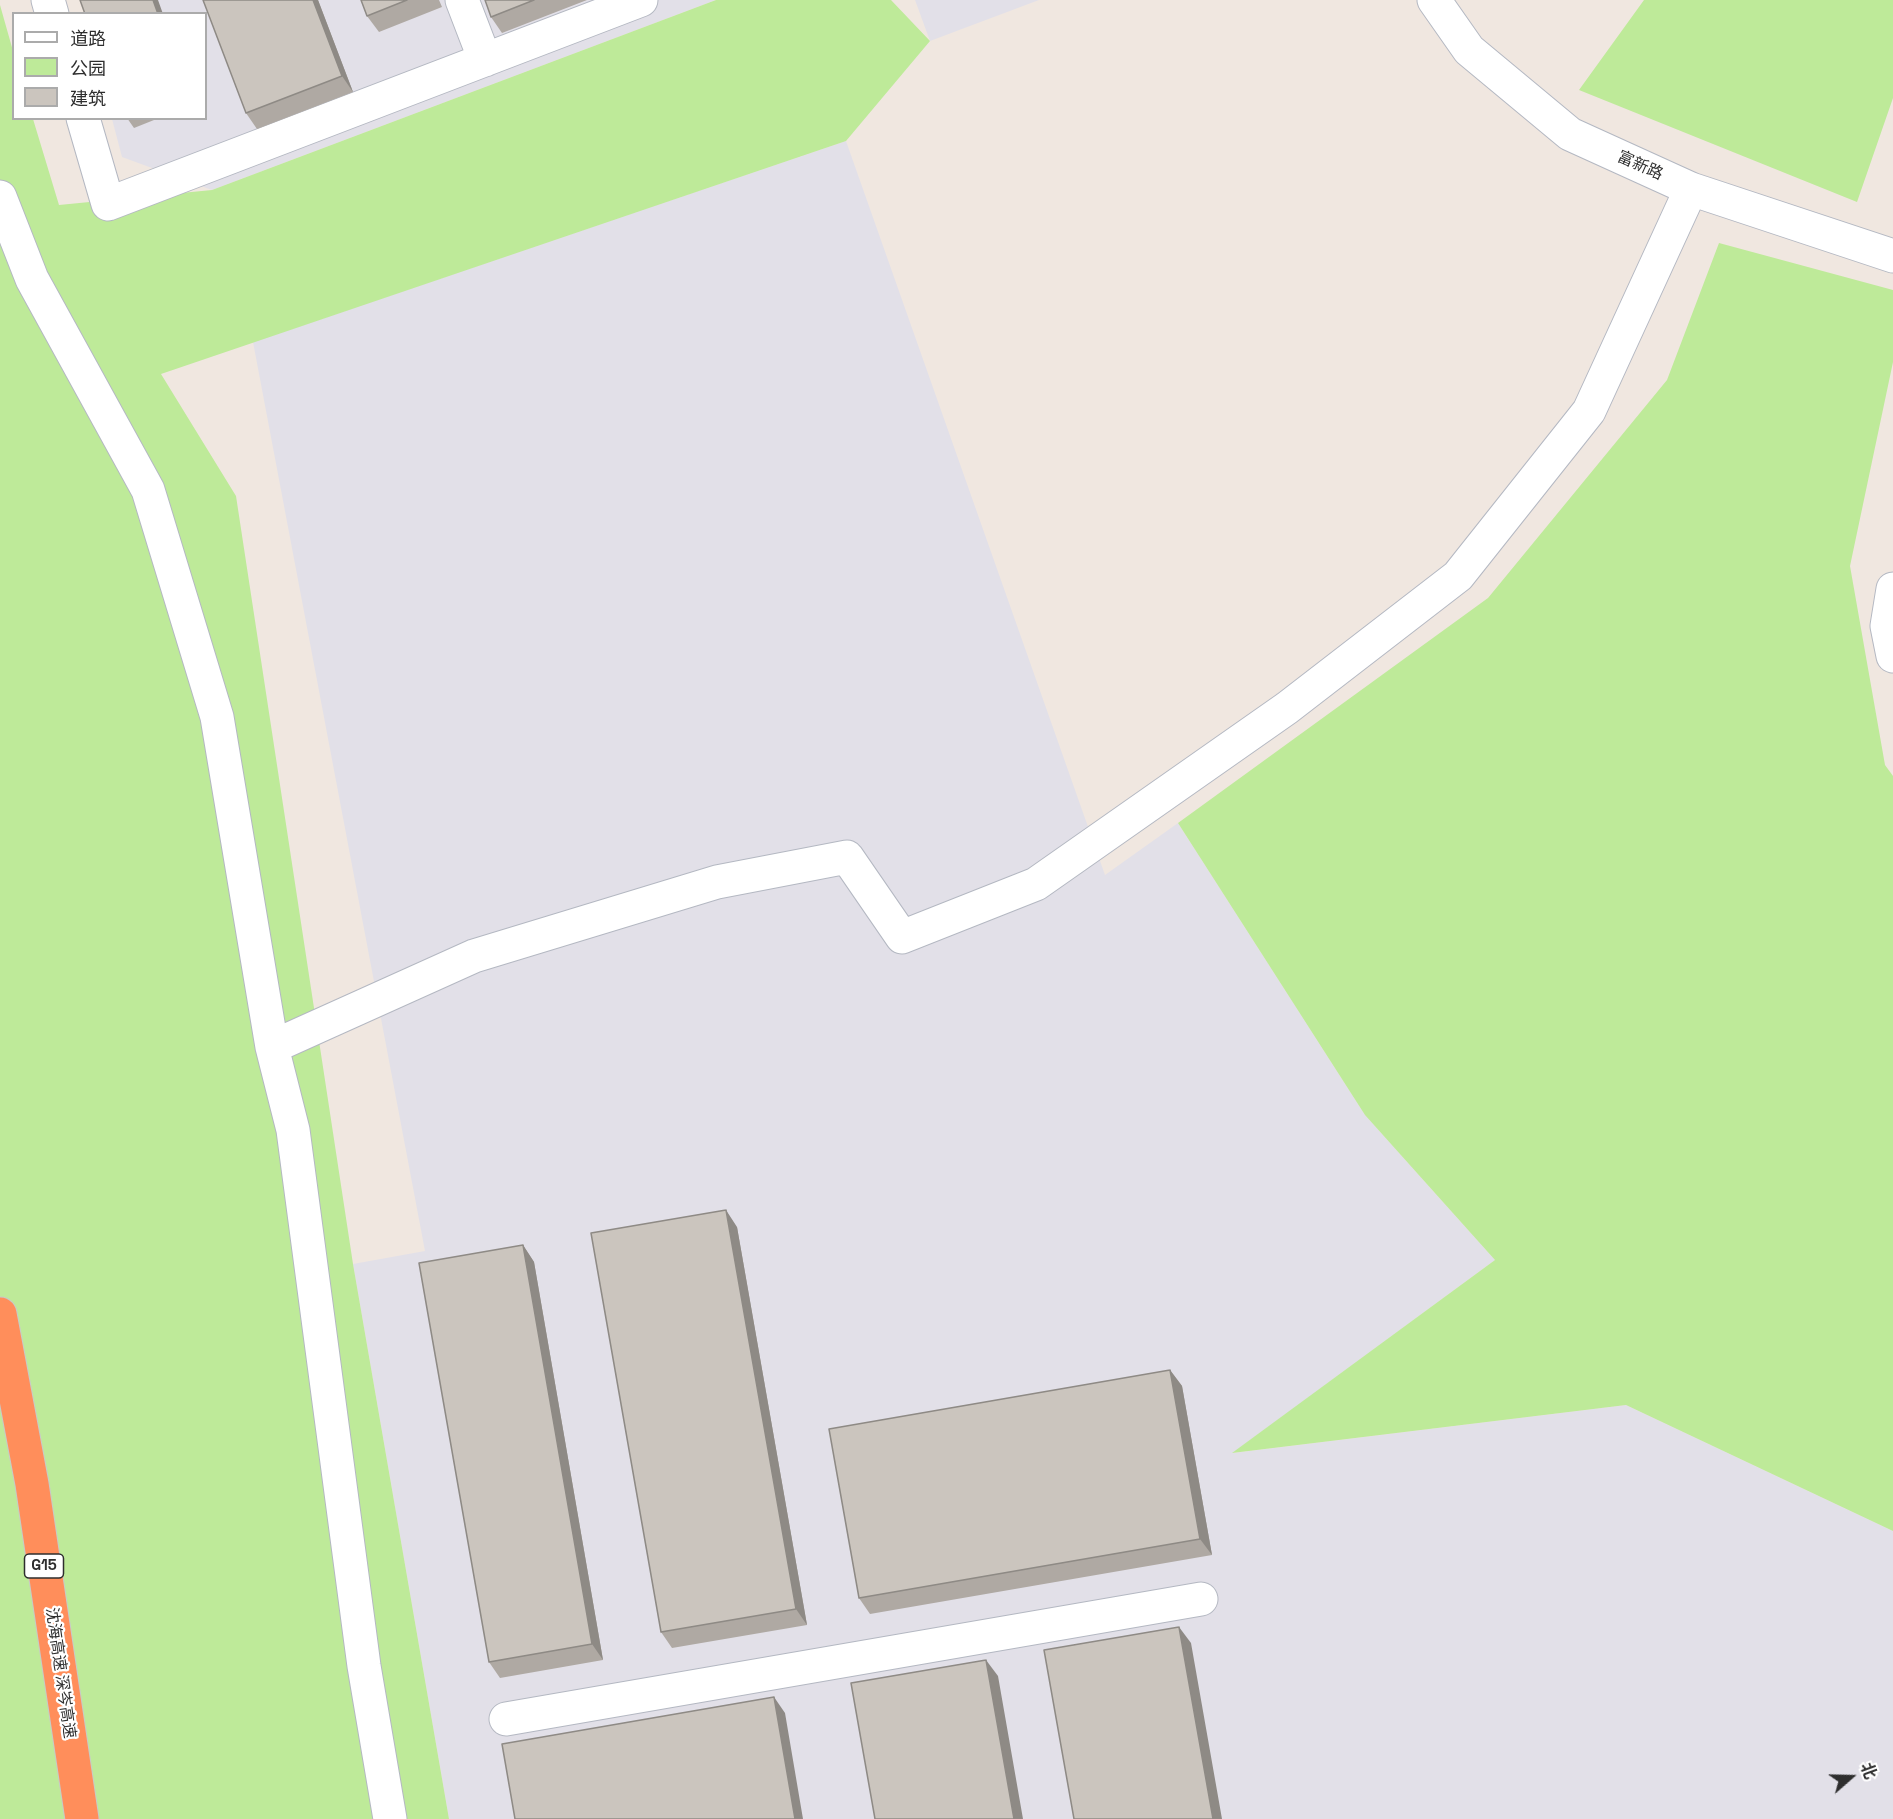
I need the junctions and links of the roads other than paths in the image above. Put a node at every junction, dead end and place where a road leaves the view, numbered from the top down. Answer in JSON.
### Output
{"nodes":[{"id":1,"x":462,"y":0,"type":"edge"},
{"id":2,"x":1434,"y":0,"type":"edge"},
{"id":3,"x":632,"y":2,"type":"edge"},
{"id":4,"x":485,"y":60,"type":"junction"},
{"id":5,"x":84,"y":120,"type":"edge"},
{"id":6,"x":1691,"y":189,"type":"junction"},
{"id":7,"x":0,"y":197,"type":"edge"},
{"id":8,"x":1893,"y":256,"type":"edge"},
{"id":9,"x":1893,"y":589,"type":"edge"},
{"id":10,"x":1893,"y":656,"type":"edge"},
{"id":11,"x":272,"y":1047,"type":"junction"},
{"id":12,"x":0,"y":1314,"type":"edge"},
{"id":13,"x":1201,"y":1599,"type":"dead end"},
{"id":14,"x":506,"y":1719,"type":"dead end"},
{"id":15,"x":82,"y":1819,"type":"edge"},
{"id":16,"x":390,"y":1819,"type":"edge"}],
"edges":[{"from":1,"to":4,"type":"street"},
{"from":2,"to":6,"type":"street","name":"富新路"},
{"from":3,"to":4,"type":"street"},
{"from":4,"to":5,"type":"street"},
{"from":6,"to":8,"type":"street","name":"富新路"},
{"from":6,"to":11,"type":"street"},
{"from":7,"to":11,"type":"street"},
{"from":9,"to":10,"type":"street"},
{"from":11,"to":16,"type":"street"},
{"from":12,"to":15,"type":"highway","name":"沈海高速 深岑高速","number":"G15"},
{"from":13,"to":14,"type":"street"}]}
